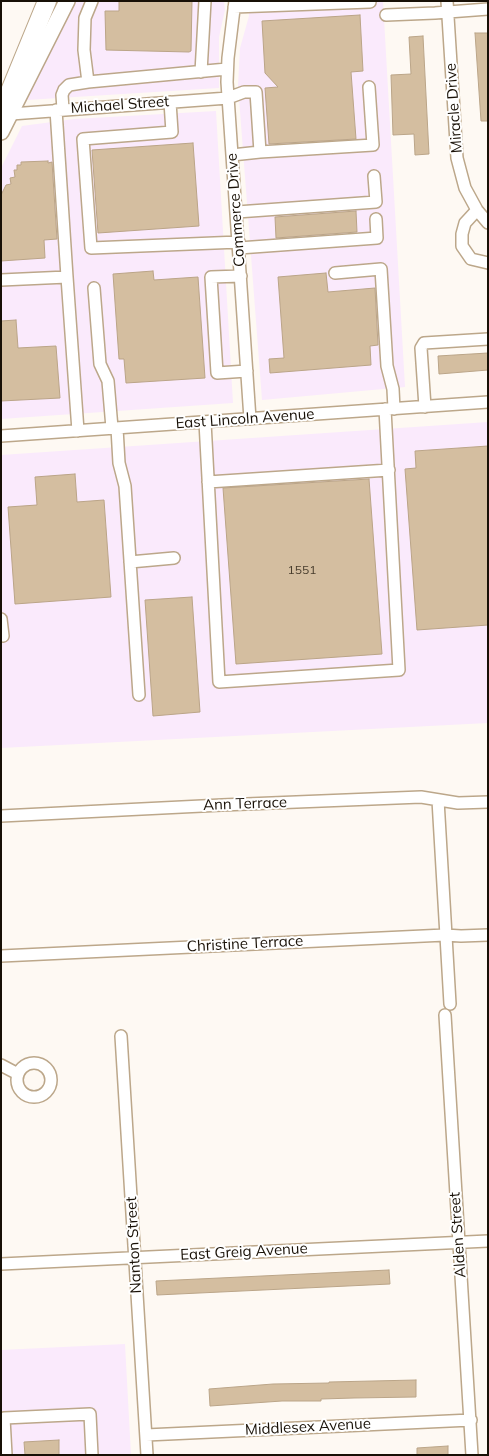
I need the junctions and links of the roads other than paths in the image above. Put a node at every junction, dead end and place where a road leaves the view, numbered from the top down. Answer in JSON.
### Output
{"nodes":[{"id":1,"x":47,"y":1,"type":"edge"},
{"id":2,"x":66,"y":1,"type":"edge"},
{"id":3,"x":92,"y":1,"type":"edge"},
{"id":4,"x":205,"y":1,"type":"edge"},
{"id":5,"x":370,"y":2,"type":"edge"},
{"id":6,"x":235,"y":4,"type":"edge"},
{"id":7,"x":448,"y":7,"type":"edge"},
{"id":8,"x":488,"y":9,"type":"edge"},
{"id":9,"x":386,"y":15,"type":"dead end"},
{"id":10,"x":227,"y":69,"type":"junction"},
{"id":11,"x":201,"y":72,"type":"junction"},
{"id":12,"x":88,"y":82,"type":"junction"},
{"id":13,"x":370,"y":88,"type":"dead end"},
{"id":14,"x":228,"y":98,"type":"junction"},
{"id":15,"x":170,"y":102,"type":"junction"},
{"id":16,"x":60,"y":110,"type":"junction"},
{"id":17,"x":6,"y":113,"type":"edge"},
{"id":18,"x":1,"y":132,"type":"edge"},
{"id":19,"x":260,"y":152,"type":"junction"},
{"id":20,"x":232,"y":155,"type":"junction"},
{"id":21,"x":374,"y":176,"type":"dead end"},
{"id":22,"x":477,"y":210,"type":"junction"},
{"id":23,"x":237,"y":212,"type":"junction"},
{"id":24,"x":376,"y":219,"type":"dead end"},
{"id":25,"x":488,"y":223,"type":"edge"},
{"id":26,"x":239,"y":245,"type":"junction"},
{"id":27,"x":488,"y":263,"type":"edge"},
{"id":28,"x":335,"y":273,"type":"dead end"},
{"id":29,"x":241,"y":276,"type":"junction"},
{"id":30,"x":67,"y":277,"type":"junction"},
{"id":31,"x":1,"y":280,"type":"edge"},
{"id":32,"x":94,"y":288,"type":"dead end"},
{"id":33,"x":488,"y":339,"type":"edge"},
{"id":34,"x":247,"y":371,"type":"junction"},
{"id":35,"x":488,"y":402,"type":"edge"},
{"id":36,"x":425,"y":407,"type":"junction"},
{"id":37,"x":390,"y":409,"type":"junction"},
{"id":38,"x":250,"y":419,"type":"junction"},
{"id":39,"x":205,"y":422,"type":"junction"},
{"id":40,"x":114,"y":428,"type":"junction"},
{"id":41,"x":78,"y":431,"type":"junction"},
{"id":42,"x":1,"y":436,"type":"edge"},
{"id":43,"x":389,"y":470,"type":"junction"},
{"id":44,"x":208,"y":482,"type":"junction"},
{"id":45,"x":174,"y":558,"type":"dead end"},
{"id":46,"x":130,"y":562,"type":"junction"},
{"id":47,"x":1,"y":619,"type":"edge"},
{"id":48,"x":3,"y":636,"type":"dead end"},
{"id":49,"x":139,"y":695,"type":"dead end"},
{"id":50,"x":438,"y":800,"type":"junction"},
{"id":51,"x":488,"y":802,"type":"edge"},
{"id":52,"x":1,"y":816,"type":"edge"},
{"id":53,"x":445,"y":935,"type":"junction"},
{"id":54,"x":488,"y":935,"type":"edge"},
{"id":55,"x":1,"y":956,"type":"edge"},
{"id":56,"x":450,"y":1004,"type":"dead end"},
{"id":57,"x":445,"y":1015,"type":"dead end"},
{"id":58,"x":121,"y":1036,"type":"dead end"},
{"id":59,"x":1,"y":1065,"type":"edge"},
{"id":60,"x":18,"y":1074,"type":"dead end"},
{"id":61,"x":488,"y":1241,"type":"edge"},
{"id":62,"x":458,"y":1242,"type":"junction"},
{"id":63,"x":135,"y":1257,"type":"junction"},
{"id":64,"x":1,"y":1264,"type":"edge"},
{"id":65,"x":470,"y":1420,"type":"junction"},
{"id":66,"x":146,"y":1435,"type":"junction"},
{"id":67,"x":6,"y":1455,"type":"edge"},
{"id":68,"x":92,"y":1455,"type":"edge"},
{"id":69,"x":147,"y":1455,"type":"edge"},
{"id":70,"x":472,"y":1455,"type":"edge"}],
"edges":[{"from":1,"to":17,"type":"highway"},
{"from":2,"to":17,"type":"main road"},
{"from":3,"to":12,"type":"street"},
{"from":4,"to":11,"type":"street"},
{"from":5,"to":6,"type":"street"},
{"from":6,"to":10,"type":"street","name":"Commerce Drive"},
{"from":7,"to":8,"type":"street"},
{"from":7,"to":9,"type":"street"},
{"from":7,"to":22,"type":"street","name":"Miracle Drive"},
{"from":10,"to":11,"type":"street"},
{"from":10,"to":14,"type":"street","name":"Commerce Drive"},
{"from":11,"to":12,"type":"street"},
{"from":12,"to":16,"type":"street"},
{"from":13,"to":19,"type":"street"},
{"from":14,"to":15,"type":"street","name":"Michael Street"},
{"from":14,"to":19,"type":"street","name":"Michael Street"},
{"from":14,"to":20,"type":"street","name":"Commerce Drive"},
{"from":15,"to":16,"type":"street","name":"Michael Street"},
{"from":15,"to":26,"type":"street"},
{"from":16,"to":17,"type":"street","name":"Michael Street"},
{"from":16,"to":30,"type":"street"},
{"from":17,"to":18,"type":"main road"},
{"from":19,"to":20,"type":"street"},
{"from":20,"to":23,"type":"street","name":"Commerce Drive"},
{"from":21,"to":23,"type":"street"},
{"from":22,"to":25,"type":"street","name":"Miracle Drive"},
{"from":22,"to":27,"type":"street"},
{"from":23,"to":26,"type":"street","name":"Commerce Drive"},
{"from":24,"to":26,"type":"street"},
{"from":26,"to":29,"type":"street","name":"Commerce Drive"},
{"from":28,"to":37,"type":"street"},
{"from":29,"to":34,"type":"street","name":"Commerce Drive"},
{"from":29,"to":34,"type":"street"},
{"from":30,"to":31,"type":"street"},
{"from":30,"to":41,"type":"street"},
{"from":32,"to":40,"type":"street"},
{"from":33,"to":36,"type":"street"},
{"from":34,"to":38,"type":"street","name":"Commerce Drive"},
{"from":35,"to":36,"type":"street","name":"East Lincoln Avenue"},
{"from":36,"to":37,"type":"street","name":"East Lincoln Avenue"},
{"from":37,"to":38,"type":"street","name":"East Lincoln Avenue"},
{"from":37,"to":43,"type":"street"},
{"from":38,"to":39,"type":"street","name":"East Lincoln Avenue"},
{"from":39,"to":40,"type":"street","name":"East Lincoln Avenue"},
{"from":39,"to":44,"type":"street"},
{"from":40,"to":41,"type":"street","name":"East Lincoln Avenue"},
{"from":40,"to":46,"type":"street"},
{"from":41,"to":42,"type":"street","name":"East Lincoln Avenue"},
{"from":43,"to":44,"type":"street"},
{"from":43,"to":44,"type":"street"},
{"from":45,"to":46,"type":"street"},
{"from":46,"to":49,"type":"street"},
{"from":47,"to":48,"type":"street"},
{"from":50,"to":51,"type":"street","name":"Ann Terrace"},
{"from":50,"to":52,"type":"street","name":"Ann Terrace"},
{"from":50,"to":53,"type":"street"},
{"from":53,"to":54,"type":"street","name":"Christine Terrace"},
{"from":53,"to":55,"type":"street","name":"Christine Terrace"},
{"from":53,"to":56,"type":"street"},
{"from":57,"to":62,"type":"street","name":"Alden Street"},
{"from":58,"to":63,"type":"street","name":"Nanton Street"},
{"from":59,"to":60,"type":"street"},
{"from":61,"to":62,"type":"street","name":"East Greig Avenue"},
{"from":62,"to":63,"type":"street","name":"East Greig Avenue"},
{"from":62,"to":65,"type":"street","name":"Alden Street"},
{"from":63,"to":64,"type":"street","name":"East Greig Avenue"},
{"from":63,"to":66,"type":"street","name":"Nanton Street"},
{"from":65,"to":66,"type":"street","name":"Middlesex Avenue"},
{"from":65,"to":70,"type":"street","name":"Alden Street"},
{"from":66,"to":69,"type":"street","name":"Nanton Street"},
{"from":67,"to":68,"type":"street"}]}
